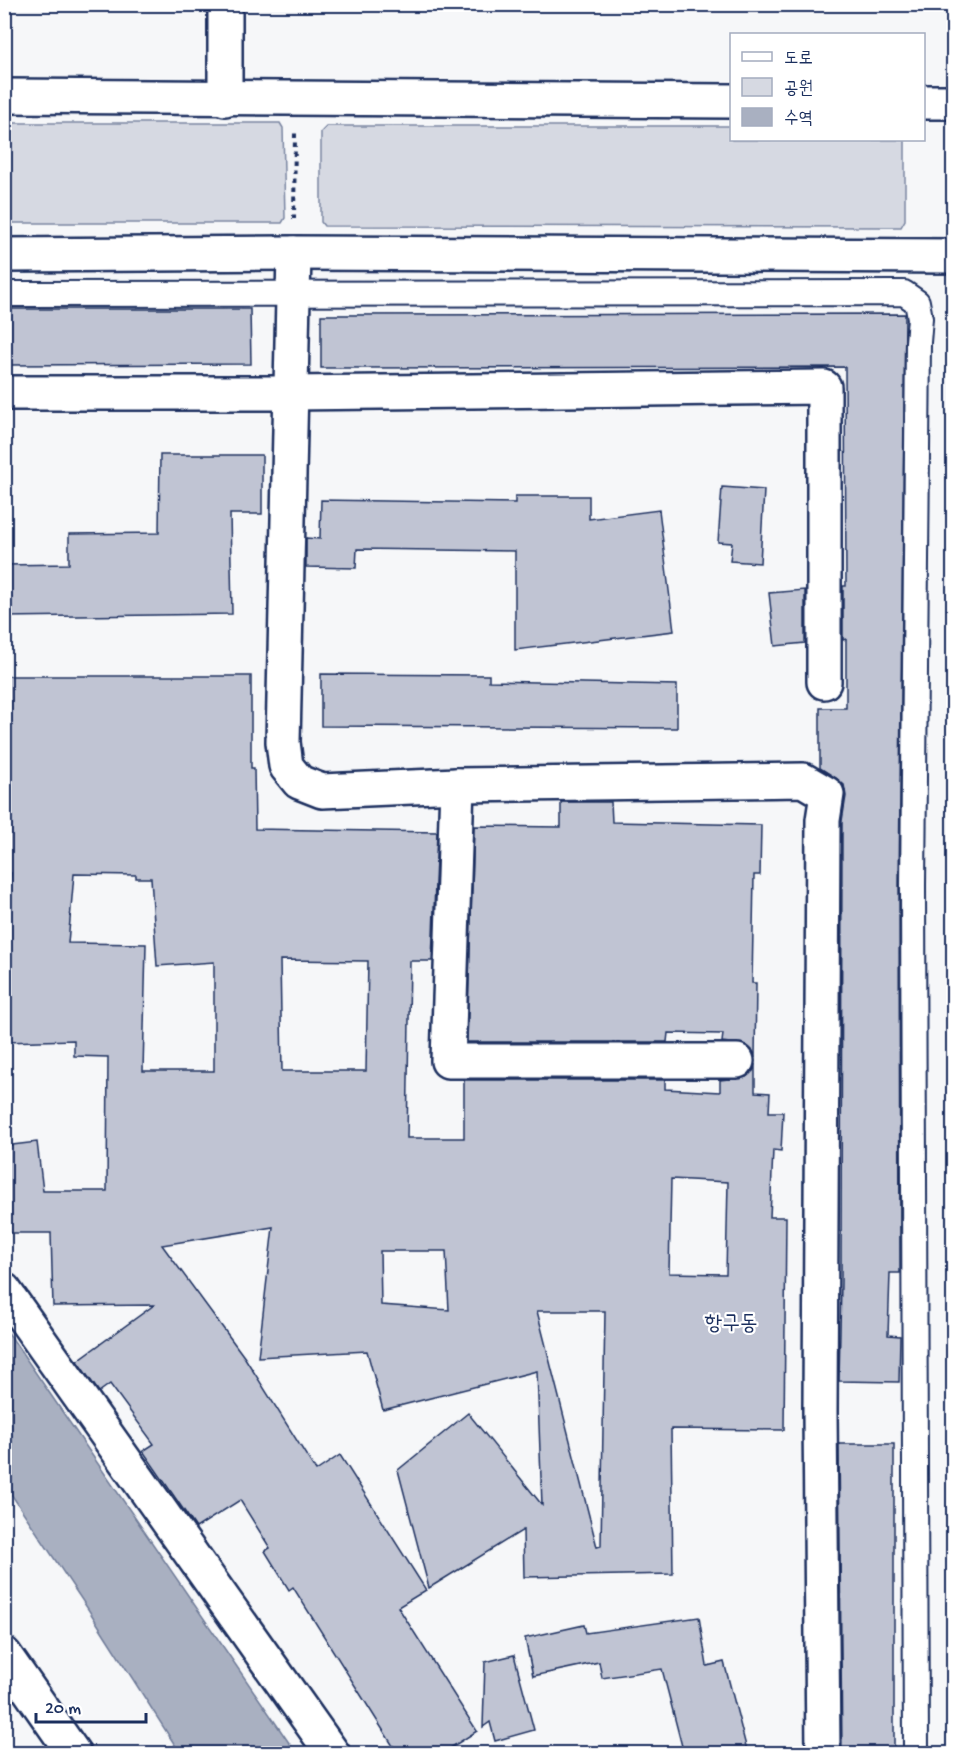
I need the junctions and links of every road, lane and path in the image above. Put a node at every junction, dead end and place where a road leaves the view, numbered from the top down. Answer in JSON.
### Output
{"nodes":[{"id":1,"x":225,"y":4,"type":"edge"},
{"id":2,"x":4,"y":96,"type":"edge"},
{"id":3,"x":225,"y":99,"type":"junction"},
{"id":4,"x":295,"y":100,"type":"junction"},
{"id":5,"x":730,"y":101,"type":"edge"},
{"id":6,"x":925,"y":102,"type":"edge"},
{"id":7,"x":954,"y":102,"type":"edge"},
{"id":8,"x":294,"y":253,"type":"junction"},
{"id":9,"x":4,"y":255,"type":"edge"},
{"id":10,"x":954,"y":256,"type":"edge"},
{"id":11,"x":4,"y":294,"type":"edge"},
{"id":12,"x":292,"y":294,"type":"junction"},
{"id":13,"x":4,"y":393,"type":"edge"},
{"id":14,"x":290,"y":393,"type":"junction"},
{"id":15,"x":824,"y":682,"type":"dead end"},
{"id":16,"x":457,"y":785,"type":"junction"},
{"id":17,"x":737,"y":1062,"type":"dead end"},
{"id":18,"x":4,"y":1290,"type":"edge"},
{"id":19,"x":4,"y":1654,"type":"edge"},
{"id":20,"x":74,"y":1754,"type":"edge"},
{"id":21,"x":333,"y":1754,"type":"edge"},
{"id":22,"x":823,"y":1754,"type":"edge"},
{"id":23,"x":916,"y":1754,"type":"edge"}],
"edges":[{"from":1,"to":3,"type":"street"},
{"from":2,"to":3,"type":"street"},
{"from":3,"to":4,"type":"street"},
{"from":4,"to":5,"type":"street"},
{"from":4,"to":8,"type":"path"},
{"from":6,"to":7,"type":"street"},
{"from":8,"to":9,"type":"street"},
{"from":8,"to":10,"type":"street"},
{"from":8,"to":12,"type":"street"},
{"from":11,"to":12,"type":"street"},
{"from":12,"to":14,"type":"street"},
{"from":12,"to":23,"type":"street"},
{"from":13,"to":14,"type":"street"},
{"from":14,"to":15,"type":"street"},
{"from":14,"to":16,"type":"street"},
{"from":16,"to":17,"type":"street"},
{"from":16,"to":22,"type":"street"},
{"from":18,"to":21,"type":"street"},
{"from":19,"to":20,"type":"street"}]}
